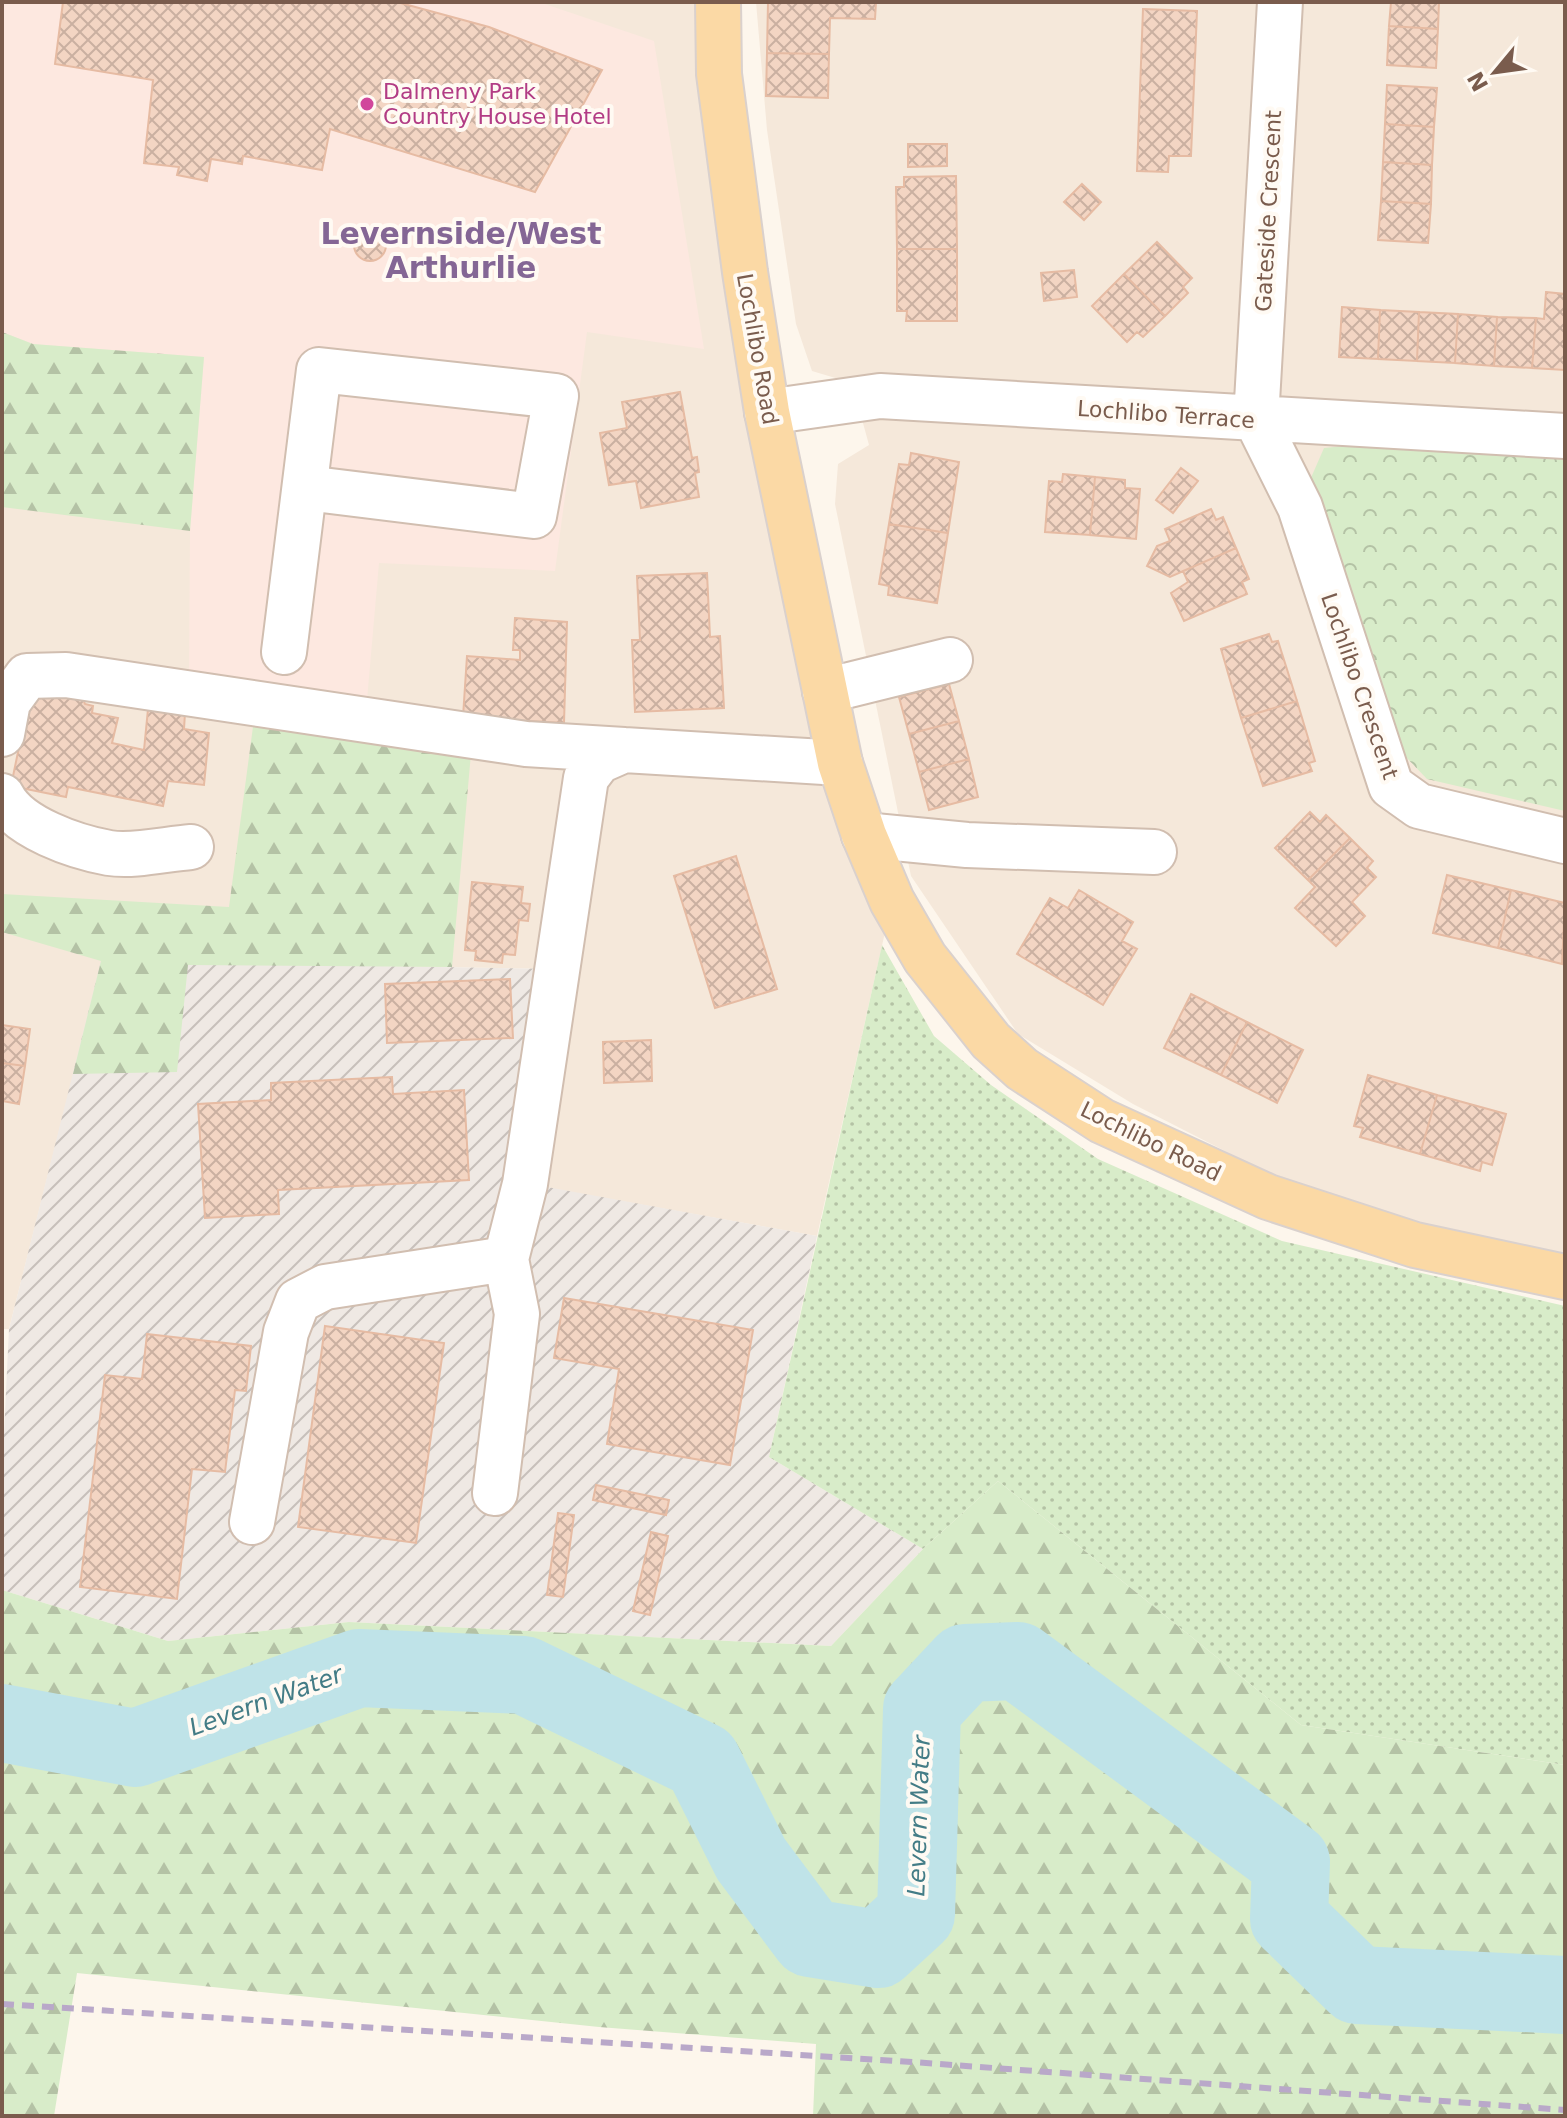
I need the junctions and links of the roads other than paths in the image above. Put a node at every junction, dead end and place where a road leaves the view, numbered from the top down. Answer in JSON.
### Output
{"nodes":[{"id":1,"x":718,"y":2,"type":"edge"},
{"id":2,"x":1280,"y":2,"type":"edge"},
{"id":3,"x":767,"y":412,"type":"junction"},
{"id":4,"x":1256,"y":419,"type":"junction"},
{"id":5,"x":1565,"y":436,"type":"edge"},
{"id":6,"x":306,"y":488,"type":"junction"},
{"id":7,"x":284,"y":652,"type":"dead end"},
{"id":8,"x":950,"y":660,"type":"dead end"},
{"id":9,"x":825,"y":691,"type":"junction"},
{"id":10,"x":2,"y":734,"type":"edge"},
{"id":11,"x":624,"y":750,"type":"junction"},
{"id":12,"x":840,"y":763,"type":"junction"},
{"id":13,"x":2,"y":796,"type":"edge"},
{"id":14,"x":864,"y":835,"type":"junction"},
{"id":15,"x":1565,"y":841,"type":"edge"},
{"id":16,"x":191,"y":847,"type":"dead end"},
{"id":17,"x":1154,"y":852,"type":"dead end"},
{"id":18,"x":506,"y":1259,"type":"junction"},
{"id":19,"x":1565,"y":1277,"type":"edge"},
{"id":20,"x":495,"y":1493,"type":"dead end"},
{"id":21,"x":252,"y":1522,"type":"dead end"}],
"edges":[{"from":1,"to":3,"type":"main road","name":"Lochlibo Road"},
{"from":2,"to":4,"type":"street","name":"Gateside Crescent"},
{"from":3,"to":4,"type":"street","name":"Lochlibo Terrace"},
{"from":3,"to":9,"type":"main road","name":"Lochlibo Road"},
{"from":4,"to":5,"type":"street","name":"Lochlibo Terrace"},
{"from":4,"to":15,"type":"street","name":"Lochlibo Crescent"},
{"from":6,"to":6,"type":"street"},
{"from":6,"to":7,"type":"street"},
{"from":8,"to":9,"type":"street"},
{"from":9,"to":12,"type":"main road","name":"Lochlibo Road"},
{"from":10,"to":11,"type":"street"},
{"from":11,"to":12,"type":"street"},
{"from":11,"to":18,"type":"street"},
{"from":12,"to":14,"type":"main road","name":"Lochlibo Road"},
{"from":13,"to":16,"type":"street"},
{"from":14,"to":17,"type":"street"},
{"from":14,"to":19,"type":"main road","name":"Lochlibo Road"},
{"from":18,"to":20,"type":"street"},
{"from":18,"to":21,"type":"street"}]}
